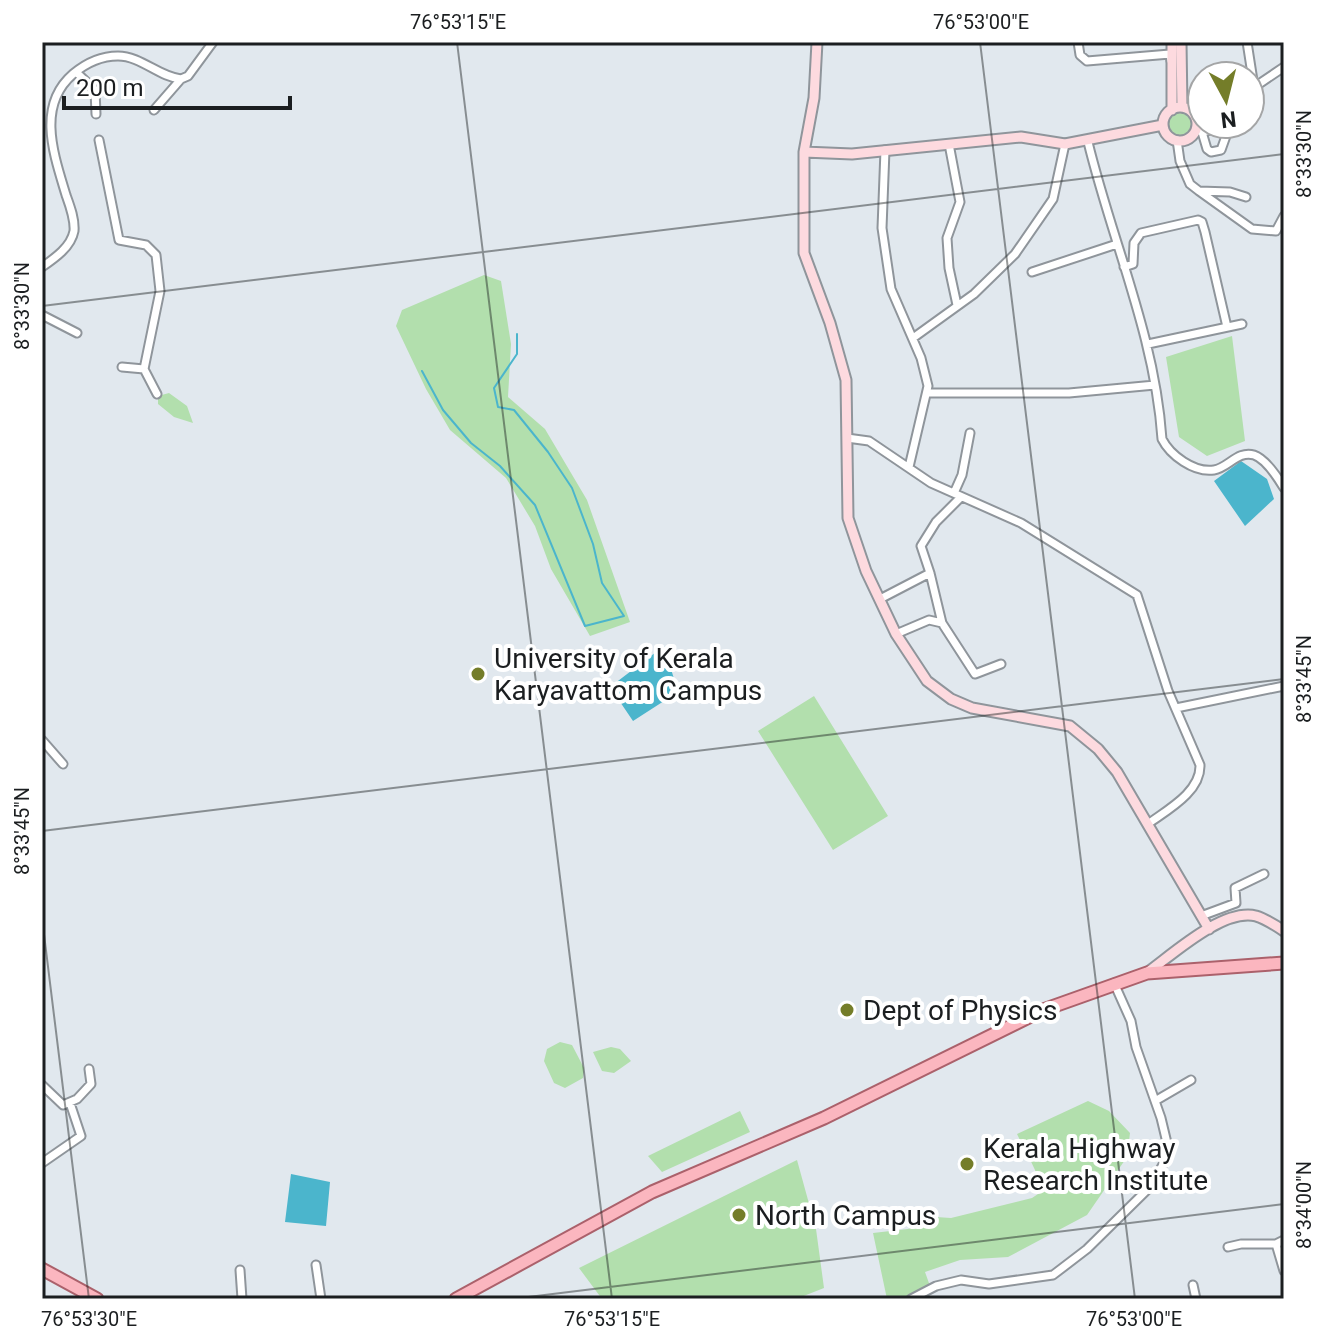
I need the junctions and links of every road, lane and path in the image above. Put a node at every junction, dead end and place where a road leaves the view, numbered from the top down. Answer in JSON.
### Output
{"nodes":[{"id":1,"x":213,"y":42,"type":"edge"},
{"id":2,"x":817,"y":42,"type":"edge"},
{"id":3,"x":1078,"y":42,"type":"edge"},
{"id":4,"x":1172,"y":42,"type":"edge"},
{"id":5,"x":1181,"y":42,"type":"edge"},
{"id":6,"x":1171,"y":61,"type":"junction"},
{"id":7,"x":1284,"y":67,"type":"edge"},
{"id":8,"x":76,"y":72,"type":"junction"},
{"id":9,"x":181,"y":79,"type":"junction"},
{"id":10,"x":1266,"y":79,"type":"edge"},
{"id":11,"x":1177,"y":108,"type":"junction"},
{"id":12,"x":154,"y":110,"type":"dead end"},
{"id":13,"x":1186,"y":110,"type":"edge"},
{"id":14,"x":96,"y":114,"type":"dead end"},
{"id":15,"x":1163,"y":125,"type":"junction"},
{"id":16,"x":1186,"y":139,"type":"edge"},
{"id":17,"x":99,"y":140,"type":"dead end"},
{"id":18,"x":1177,"y":140,"type":"junction"},
{"id":19,"x":1088,"y":142,"type":"junction"},
{"id":20,"x":949,"y":144,"type":"junction"},
{"id":21,"x":1065,"y":144,"type":"junction"},
{"id":22,"x":885,"y":150,"type":"junction"},
{"id":23,"x":804,"y":152,"type":"junction"},
{"id":24,"x":1199,"y":191,"type":"junction"},
{"id":25,"x":1246,"y":197,"type":"dead end"},
{"id":26,"x":1284,"y":216,"type":"edge"},
{"id":27,"x":1117,"y":244,"type":"junction"},
{"id":28,"x":42,"y":267,"type":"edge"},
{"id":29,"x":1124,"y":267,"type":"junction"},
{"id":30,"x":1032,"y":272,"type":"dead end"},
{"id":31,"x":957,"y":305,"type":"junction"},
{"id":32,"x":42,"y":315,"type":"edge"},
{"id":33,"x":1242,"y":324,"type":"dead end"},
{"id":34,"x":1227,"y":327,"type":"junction"},
{"id":35,"x":77,"y":333,"type":"dead end"},
{"id":36,"x":913,"y":338,"type":"junction"},
{"id":37,"x":1148,"y":344,"type":"junction"},
{"id":38,"x":122,"y":367,"type":"dead end"},
{"id":39,"x":144,"y":369,"type":"junction"},
{"id":40,"x":1155,"y":385,"type":"junction"},
{"id":41,"x":928,"y":393,"type":"junction"},
{"id":42,"x":157,"y":394,"type":"dead end"},
{"id":43,"x":970,"y":433,"type":"dead end"},
{"id":44,"x":847,"y":438,"type":"junction"},
{"id":45,"x":909,"y":467,"type":"junction"},
{"id":46,"x":1284,"y":488,"type":"edge"},
{"id":47,"x":957,"y":495,"type":"junction"},
{"id":48,"x":930,"y":573,"type":"junction"},
{"id":49,"x":880,"y":599,"type":"junction"},
{"id":50,"x":942,"y":623,"type":"junction"},
{"id":51,"x":896,"y":634,"type":"junction"},
{"id":52,"x":1001,"y":664,"type":"dead end"},
{"id":53,"x":1284,"y":686,"type":"edge"},
{"id":54,"x":1176,"y":708,"type":"junction"},
{"id":55,"x":42,"y":740,"type":"edge"},
{"id":56,"x":63,"y":764,"type":"dead end"},
{"id":57,"x":1148,"y":824,"type":"junction"},
{"id":58,"x":1264,"y":874,"type":"dead end"},
{"id":59,"x":1201,"y":916,"type":"junction"},
{"id":60,"x":1209,"y":929,"type":"junction"},
{"id":61,"x":1284,"y":931,"type":"edge"},
{"id":62,"x":1284,"y":963,"type":"edge"},
{"id":63,"x":1147,"y":973,"type":"junction"},
{"id":64,"x":1114,"y":983,"type":"junction"},
{"id":65,"x":89,"y":1069,"type":"dead end"},
{"id":66,"x":1191,"y":1080,"type":"dead end"},
{"id":67,"x":42,"y":1085,"type":"edge"},
{"id":68,"x":1155,"y":1101,"type":"junction"},
{"id":69,"x":70,"y":1103,"type":"junction"},
{"id":70,"x":42,"y":1163,"type":"edge"},
{"id":71,"x":1280,"y":1242,"type":"edge"},
{"id":72,"x":1228,"y":1247,"type":"dead end"},
{"id":73,"x":316,"y":1265,"type":"dead end"},
{"id":74,"x":42,"y":1269,"type":"edge"},
{"id":75,"x":240,"y":1270,"type":"dead end"},
{"id":76,"x":1284,"y":1271,"type":"edge"},
{"id":77,"x":1193,"y":1285,"type":"dead end"},
{"id":78,"x":80,"y":1295,"type":"edge"},
{"id":79,"x":97,"y":1299,"type":"edge"},
{"id":80,"x":242,"y":1299,"type":"edge"},
{"id":81,"x":321,"y":1299,"type":"edge"},
{"id":82,"x":456,"y":1299,"type":"edge"},
{"id":83,"x":911,"y":1299,"type":"edge"},
{"id":84,"x":1196,"y":1299,"type":"edge"}],
"edges":[{"from":1,"to":9,"type":"street"},
{"from":2,"to":23,"type":"main road"},
{"from":3,"to":6,"type":"street"},
{"from":4,"to":6,"type":"main road"},
{"from":5,"to":11,"type":"main road"},
{"from":6,"to":11,"type":"main road"},
{"from":7,"to":10,"type":"street"},
{"from":8,"to":9,"type":"street"},
{"from":8,"to":14,"type":"street"},
{"from":8,"to":28,"type":"street"},
{"from":9,"to":12,"type":"street"},
{"from":11,"to":13,"type":"main road"},
{"from":11,"to":15,"type":"main road"},
{"from":15,"to":18,"type":"main road"},
{"from":15,"to":19,"type":"main road"},
{"from":16,"to":18,"type":"main road"},
{"from":17,"to":39,"type":"street"},
{"from":18,"to":24,"type":"street"},
{"from":19,"to":21,"type":"main road"},
{"from":19,"to":27,"type":"street"},
{"from":20,"to":21,"type":"main road"},
{"from":20,"to":22,"type":"main road"},
{"from":20,"to":31,"type":"street"},
{"from":21,"to":31,"type":"street"},
{"from":22,"to":23,"type":"main road"},
{"from":22,"to":36,"type":"street"},
{"from":23,"to":44,"type":"main road"},
{"from":24,"to":25,"type":"street"},
{"from":24,"to":26,"type":"street"},
{"from":27,"to":29,"type":"street"},
{"from":27,"to":30,"type":"street"},
{"from":29,"to":34,"type":"street"},
{"from":29,"to":37,"type":"street"},
{"from":31,"to":36,"type":"street"},
{"from":32,"to":35,"type":"street"},
{"from":33,"to":34,"type":"street"},
{"from":34,"to":37,"type":"street"},
{"from":36,"to":41,"type":"street"},
{"from":37,"to":40,"type":"street"},
{"from":38,"to":39,"type":"street"},
{"from":39,"to":42,"type":"street"},
{"from":40,"to":41,"type":"street"},
{"from":40,"to":46,"type":"street"},
{"from":41,"to":45,"type":"street"},
{"from":43,"to":47,"type":"street"},
{"from":44,"to":45,"type":"street"},
{"from":44,"to":49,"type":"main road"},
{"from":45,"to":47,"type":"street"},
{"from":47,"to":48,"type":"street"},
{"from":47,"to":54,"type":"street"},
{"from":48,"to":49,"type":"street"},
{"from":48,"to":50,"type":"street"},
{"from":49,"to":51,"type":"main road"},
{"from":50,"to":51,"type":"street"},
{"from":50,"to":52,"type":"street"},
{"from":51,"to":57,"type":"main road"},
{"from":53,"to":54,"type":"street"},
{"from":54,"to":57,"type":"street"},
{"from":55,"to":56,"type":"street"},
{"from":57,"to":59,"type":"main road"},
{"from":58,"to":59,"type":"street"},
{"from":59,"to":60,"type":"main road"},
{"from":60,"to":61,"type":"main road"},
{"from":60,"to":63,"type":"main road"},
{"from":62,"to":63,"type":"main road"},
{"from":63,"to":64,"type":"main road"},
{"from":64,"to":68,"type":"street"},
{"from":64,"to":82,"type":"main road"},
{"from":65,"to":69,"type":"street"},
{"from":66,"to":68,"type":"street"},
{"from":67,"to":69,"type":"street"},
{"from":68,"to":83,"type":"street"},
{"from":69,"to":70,"type":"street"},
{"from":71,"to":72,"type":"street"},
{"from":71,"to":76,"type":"street"},
{"from":73,"to":81,"type":"street"},
{"from":74,"to":78,"type":"main road"},
{"from":75,"to":80,"type":"street"},
{"from":77,"to":84,"type":"street"},
{"from":78,"to":79,"type":"main road"}]}
